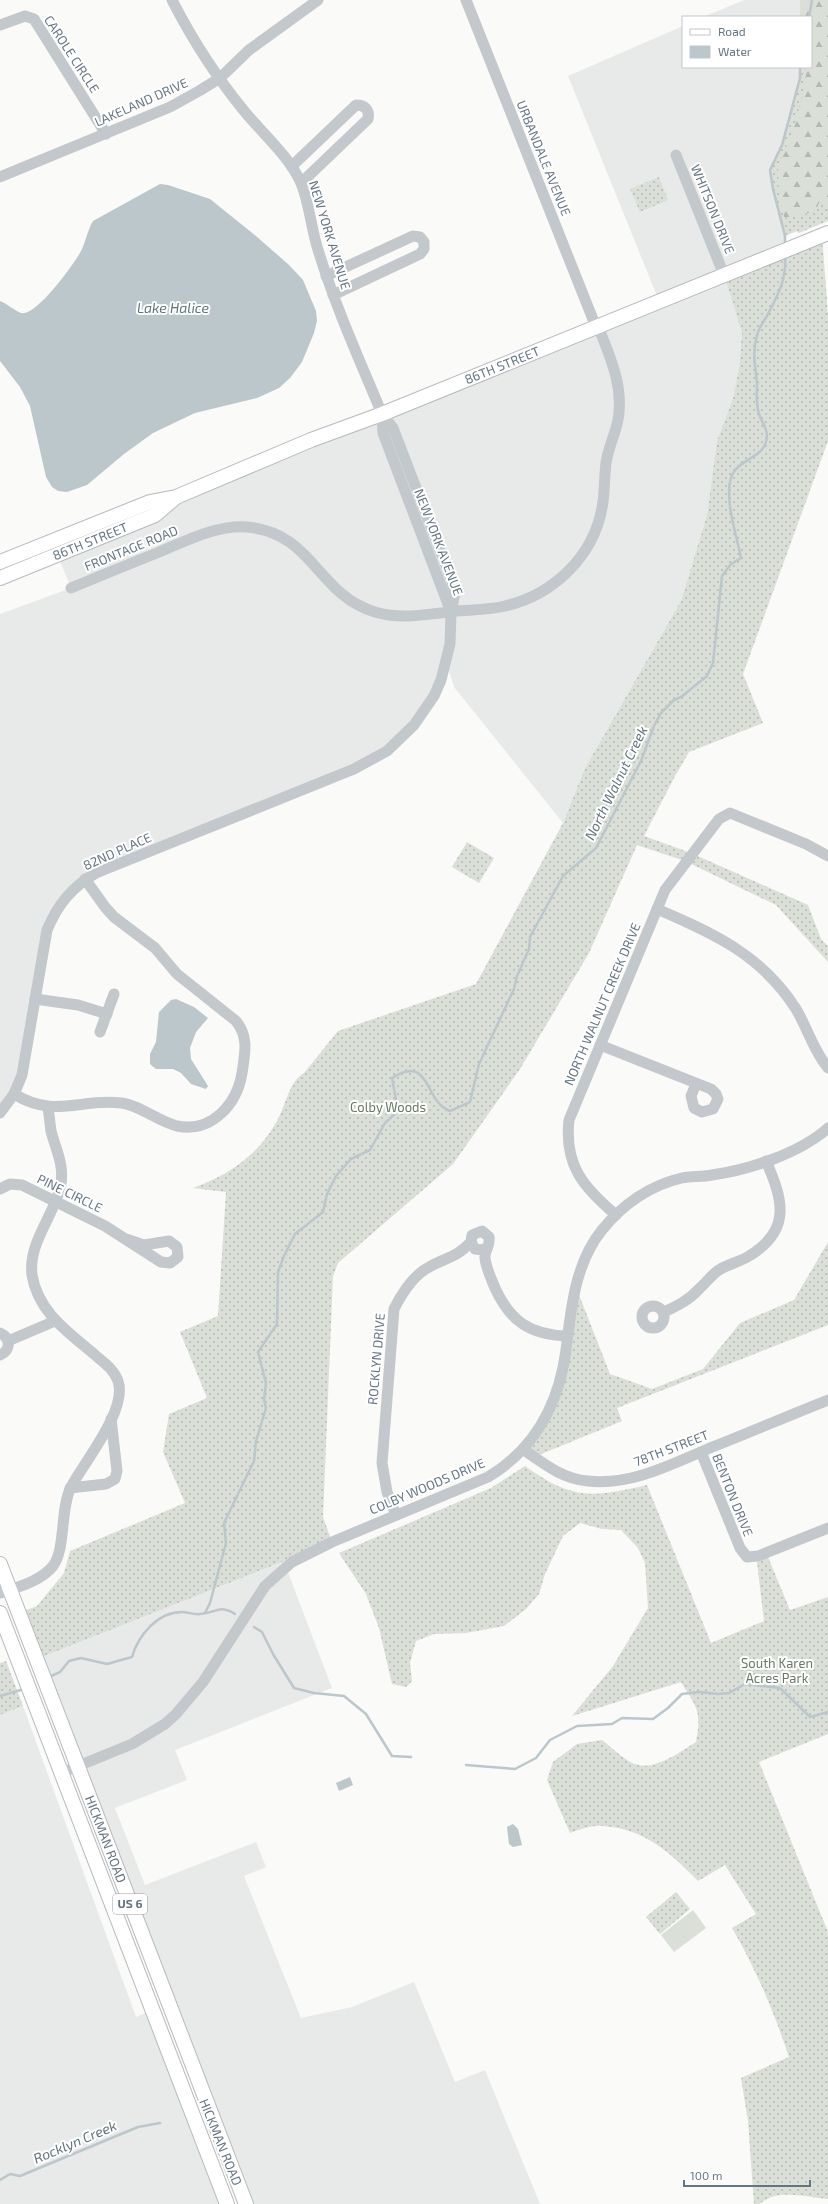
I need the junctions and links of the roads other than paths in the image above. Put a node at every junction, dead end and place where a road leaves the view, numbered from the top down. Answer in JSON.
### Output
{"nodes":[{"id":1,"x":172,"y":0,"type":"edge"},
{"id":2,"x":466,"y":0,"type":"edge"},
{"id":3,"x":316,"y":1,"type":"edge"},
{"id":4,"x":0,"y":25,"type":"edge"},
{"id":5,"x":220,"y":78,"type":"junction"},
{"id":6,"x":106,"y":134,"type":"junction"},
{"id":7,"x":676,"y":155,"type":"dead end"},
{"id":8,"x":292,"y":166,"type":"junction"},
{"id":9,"x":0,"y":177,"type":"edge"},
{"id":10,"x":301,"y":183,"type":"junction"},
{"id":11,"x":828,"y":233,"type":"edge"},
{"id":12,"x":724,"y":275,"type":"junction"},
{"id":13,"x":326,"y":276,"type":"junction"},
{"id":14,"x":333,"y":295,"type":"junction"},
{"id":15,"x":597,"y":327,"type":"junction"},
{"id":16,"x":382,"y":414,"type":"junction"},
{"id":17,"x":176,"y":497,"type":"junction"},
{"id":18,"x":0,"y":562,"type":"edge"},
{"id":19,"x":0,"y":578,"type":"edge"},
{"id":20,"x":71,"y":588,"type":"dead end"},
{"id":21,"x":451,"y":612,"type":"junction"},
{"id":22,"x":354,"y":769,"type":"joint"},
{"id":23,"x":828,"y":856,"type":"edge"},
{"id":24,"x":85,"y":879,"type":"junction"},
{"id":25,"x":657,"y":909,"type":"junction"},
{"id":26,"x":114,"y":994,"type":"dead end"},
{"id":27,"x":35,"y":999,"type":"junction"},
{"id":28,"x":107,"y":1014,"type":"junction"},
{"id":29,"x":100,"y":1032,"type":"dead end"},
{"id":30,"x":600,"y":1045,"type":"junction"},
{"id":31,"x":828,"y":1068,"type":"edge"},
{"id":32,"x":696,"y":1084,"type":"dead end"},
{"id":33,"x":14,"y":1094,"type":"junction"},
{"id":34,"x":48,"y":1107,"type":"junction"},
{"id":35,"x":0,"y":1112,"type":"edge"},
{"id":36,"x":828,"y":1128,"type":"edge"},
{"id":37,"x":766,"y":1161,"type":"junction"},
{"id":38,"x":0,"y":1189,"type":"edge"},
{"id":39,"x":54,"y":1203,"type":"junction"},
{"id":40,"x":616,"y":1214,"type":"junction"},
{"id":41,"x":126,"y":1239,"type":"dead end"},
{"id":42,"x":471,"y":1242,"type":"junction"},
{"id":43,"x":488,"y":1246,"type":"junction"},
{"id":44,"x":664,"y":1312,"type":"dead end"},
{"id":45,"x":55,"y":1321,"type":"junction"},
{"id":46,"x":567,"y":1336,"type":"junction"},
{"id":47,"x":4,"y":1337,"type":"edge"},
{"id":48,"x":0,"y":1355,"type":"edge"},
{"id":49,"x":828,"y":1400,"type":"edge"},
{"id":50,"x":111,"y":1417,"type":"junction"},
{"id":51,"x":524,"y":1450,"type":"junction"},
{"id":52,"x":701,"y":1452,"type":"junction"},
{"id":53,"x":70,"y":1488,"type":"junction"},
{"id":54,"x":396,"y":1515,"type":"junction"},
{"id":55,"x":828,"y":1528,"type":"edge"},
{"id":56,"x":0,"y":1564,"type":"edge"},
{"id":57,"x":5,"y":1592,"type":"edge"},
{"id":58,"x":0,"y":1613,"type":"edge"},
{"id":59,"x":78,"y":1766,"type":"junction"},
{"id":60,"x":62,"y":1773,"type":"junction"},
{"id":61,"x":227,"y":2204,"type":"edge"},
{"id":62,"x":246,"y":2204,"type":"edge"}],
"edges":[{"from":1,"to":5,"type":"street","name":"NEW YORK AVENUE"},
{"from":2,"to":15,"type":"street","name":"URBANDALE AVENUE"},
{"from":3,"to":5,"type":"street","name":"LAKELAND DRIVE"},
{"from":4,"to":6,"type":"street","name":"CAROLE CIRCLE"},
{"from":5,"to":6,"type":"street","name":"LAKELAND DRIVE"},
{"from":5,"to":8,"type":"street","name":"NEW YORK AVENUE"},
{"from":6,"to":9,"type":"street","name":"LAKELAND DRIVE"},
{"from":7,"to":12,"type":"street","name":"WHITSON DRIVE"},
{"from":8,"to":10,"type":"street","name":"NEW YORK AVENUE"},
{"from":8,"to":10,"type":"street"},
{"from":10,"to":13,"type":"street","name":"NEW YORK AVENUE"},
{"from":11,"to":12,"type":"main road","name":"86TH STREET"},
{"from":12,"to":15,"type":"main road","name":"86TH STREET"},
{"from":13,"to":14,"type":"street","name":"NEW YORK AVENUE"},
{"from":13,"to":14,"type":"street"},
{"from":14,"to":16,"type":"street","name":"NEW YORK AVENUE"},
{"from":15,"to":16,"type":"main road","name":"86TH STREET"},
{"from":15,"to":21,"type":"street","name":"URBANDALE AVENUE"},
{"from":16,"to":17,"type":"main road","name":"86TH STREET"},
{"from":16,"to":21,"type":"street","name":"NEW YORK AVENUE"},
{"from":17,"to":18,"type":"main road","name":"86TH STREET"},
{"from":17,"to":19,"type":"main road","name":"86TH STREET"},
{"from":20,"to":21,"type":"street","name":"FRONTAGE ROAD"},
{"from":21,"to":22,"type":"street","name":"NEW YORK AVENUE"},
{"from":22,"to":24,"type":"street","name":"82ND PLACE"},
{"from":23,"to":25,"type":"street","name":"NORTH WALNUT CREEK DRIVE"},
{"from":24,"to":27,"type":"street","name":"82ND PLACE"},
{"from":24,"to":34,"type":"street"},
{"from":25,"to":30,"type":"street","name":"NORTH WALNUT CREEK DRIVE"},
{"from":25,"to":31,"type":"street"},
{"from":26,"to":28,"type":"street"},
{"from":27,"to":28,"type":"street"},
{"from":27,"to":33,"type":"street","name":"82ND PLACE"},
{"from":28,"to":29,"type":"street"},
{"from":30,"to":32,"type":"street"},
{"from":30,"to":40,"type":"street","name":"NORTH WALNUT CREEK DRIVE"},
{"from":33,"to":34,"type":"street"},
{"from":33,"to":35,"type":"street","name":"82ND PLACE"},
{"from":34,"to":39,"type":"street"},
{"from":36,"to":37,"type":"street","name":"COLBY WOODS DRIVE"},
{"from":37,"to":40,"type":"street","name":"COLBY WOODS DRIVE"},
{"from":37,"to":44,"type":"street"},
{"from":38,"to":39,"type":"street","name":"PINE CIRCLE"},
{"from":39,"to":41,"type":"street","name":"PINE CIRCLE"},
{"from":39,"to":45,"type":"street"},
{"from":40,"to":46,"type":"street","name":"COLBY WOODS DRIVE"},
{"from":42,"to":43,"type":"street"},
{"from":42,"to":43,"type":"street","name":"ROCKLYN DRIVE"},
{"from":42,"to":54,"type":"street","name":"ROCKLYN DRIVE"},
{"from":43,"to":46,"type":"street"},
{"from":45,"to":47,"type":"street"},
{"from":45,"to":50,"type":"street"},
{"from":46,"to":51,"type":"street","name":"COLBY WOODS DRIVE"},
{"from":47,"to":48,"type":"street"},
{"from":49,"to":52,"type":"street","name":"78TH STREET"},
{"from":50,"to":53,"type":"street"},
{"from":50,"to":53,"type":"street"},
{"from":51,"to":52,"type":"street","name":"78TH STREET"},
{"from":51,"to":54,"type":"street","name":"COLBY WOODS DRIVE"},
{"from":52,"to":55,"type":"street","name":"BENTON DRIVE"},
{"from":53,"to":57,"type":"street"},
{"from":54,"to":59,"type":"street","name":"COLBY WOODS DRIVE"},
{"from":56,"to":57,"type":"main road","name":"HICKMAN ROAD","number":"US 6"},
{"from":57,"to":59,"type":"main road","name":"HICKMAN ROAD","number":"US 6"},
{"from":58,"to":60,"type":"main road","name":"HICKMAN ROAD","number":"US 6"},
{"from":59,"to":60,"type":"street","name":"COLBY WOODS DRIVE"},
{"from":59,"to":62,"type":"main road","name":"HICKMAN ROAD","number":"US 6"},
{"from":60,"to":61,"type":"main road","name":"HICKMAN ROAD","number":"US 6"}]}
